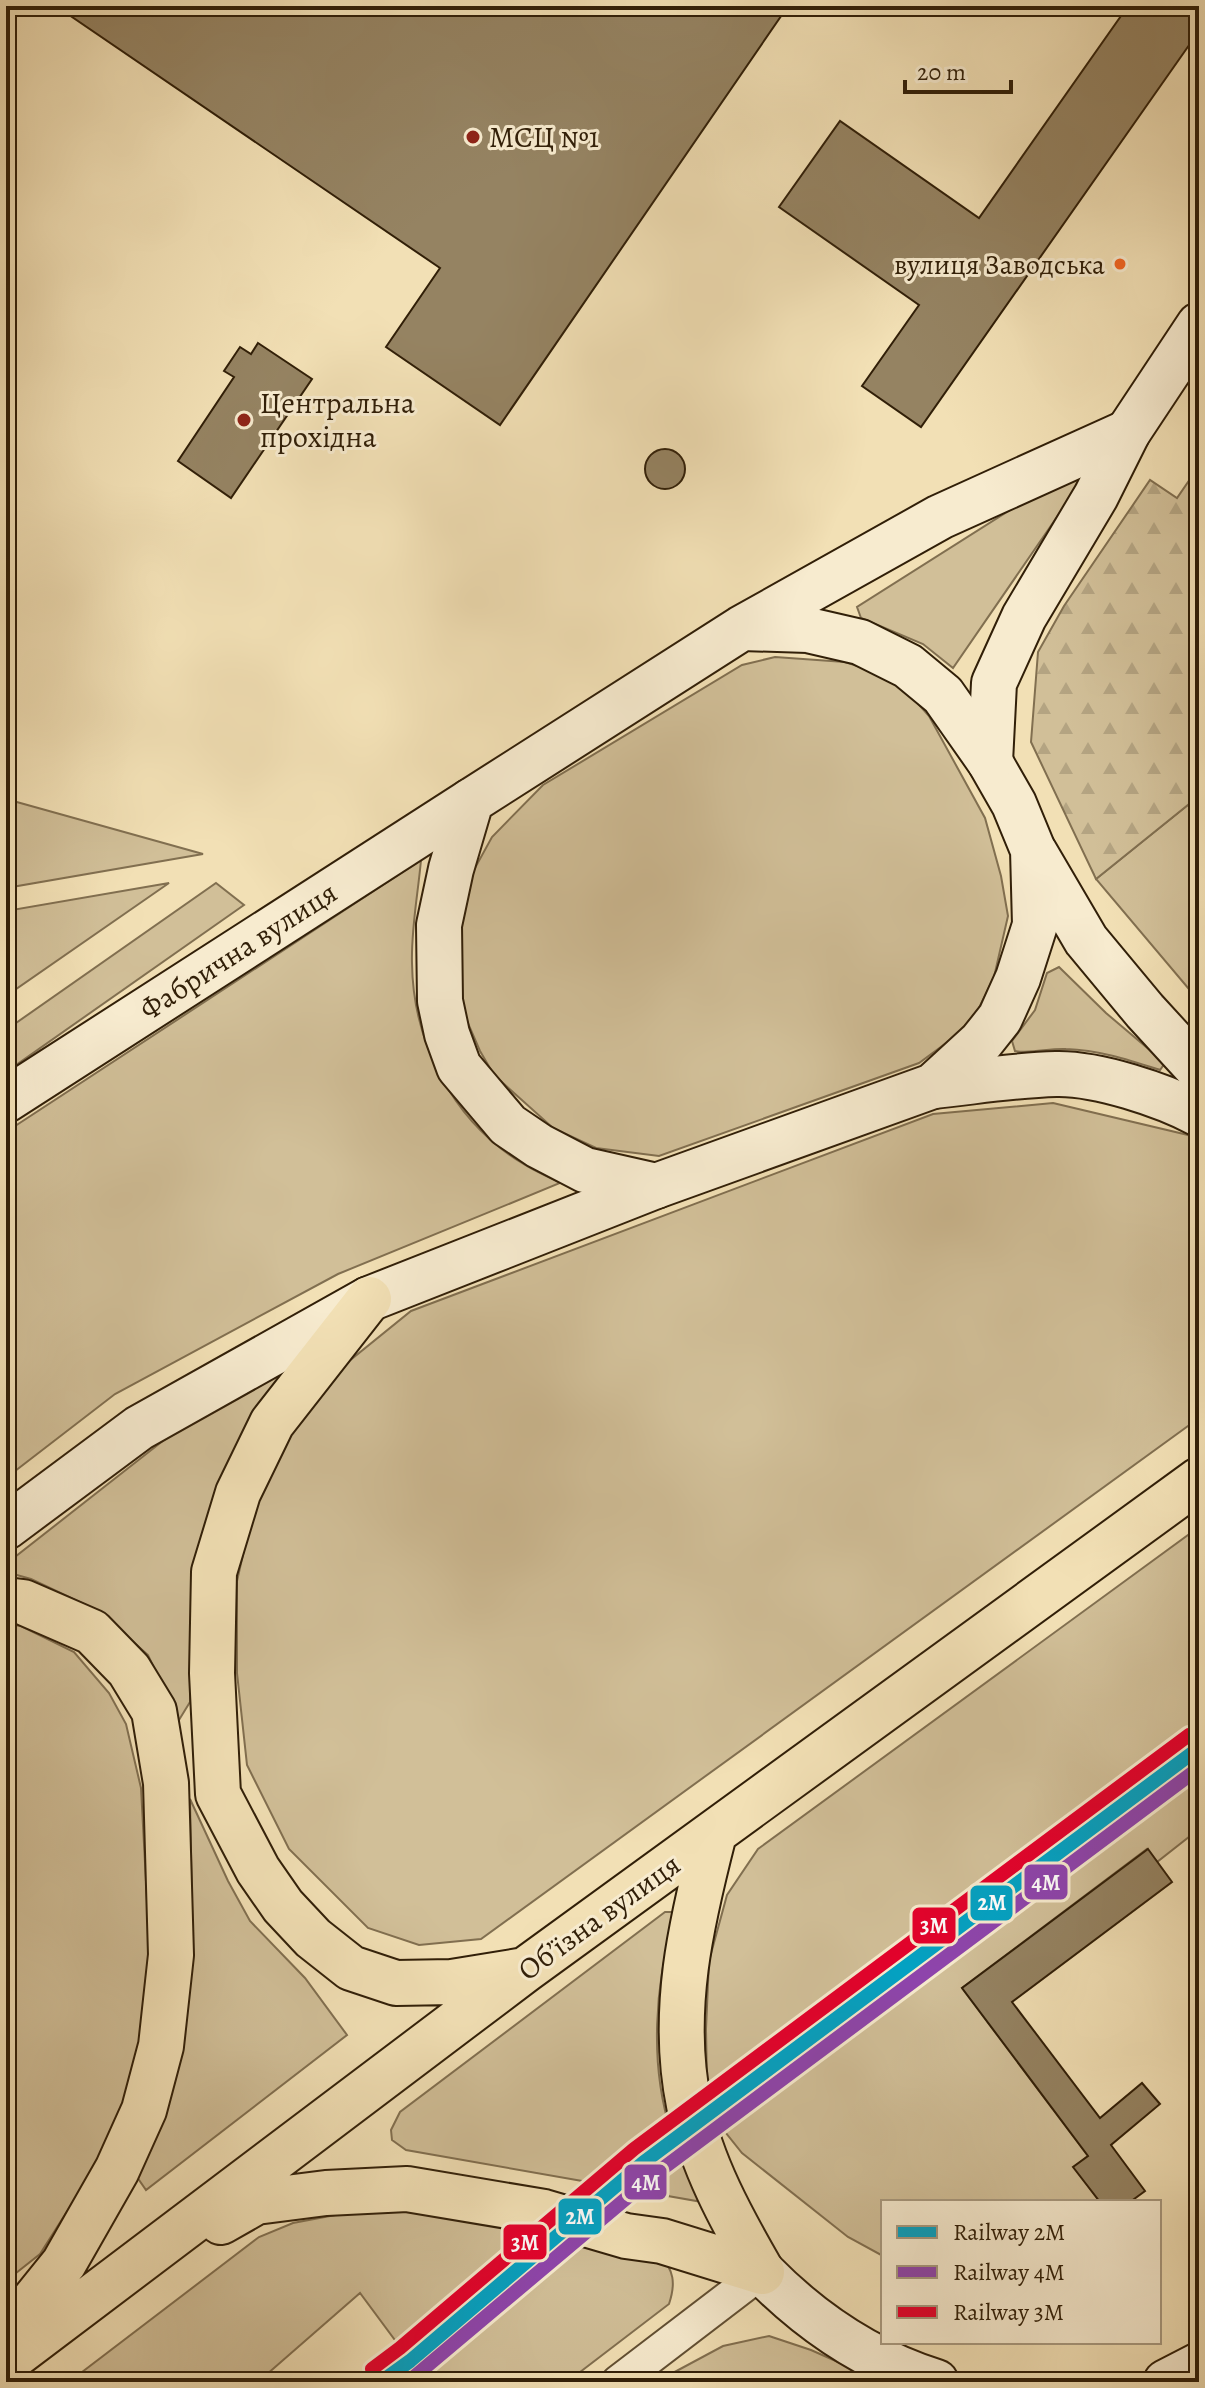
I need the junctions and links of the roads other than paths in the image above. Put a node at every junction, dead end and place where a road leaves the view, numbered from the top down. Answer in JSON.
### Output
{"nodes":[{"id":1,"x":1199,"y":325,"type":"edge"},
{"id":2,"x":1128,"y":432,"type":"junction"},
{"id":3,"x":742,"y":628,"type":"junction"},
{"id":4,"x":990,"y":762,"type":"junction"},
{"id":5,"x":471,"y":801,"type":"junction"},
{"id":6,"x":1033,"y":850,"type":"junction"},
{"id":7,"x":1199,"y":1070,"type":"edge"},
{"id":8,"x":933,"y":1086,"type":"junction"},
{"id":9,"x":6,"y":1100,"type":"edge"},
{"id":10,"x":1199,"y":1114,"type":"edge"},
{"id":11,"x":656,"y":1186,"type":"junction"},
{"id":12,"x":369,"y":1299,"type":"junction"},
{"id":13,"x":1199,"y":1480,"type":"edge"},
{"id":14,"x":6,"y":1527,"type":"edge"},
{"id":15,"x":6,"y":1600,"type":"edge"},
{"id":16,"x":714,"y":1834,"type":"junction"},
{"id":17,"x":525,"y":1970,"type":"junction"},
{"id":18,"x":762,"y":2272,"type":"junction"},
{"id":19,"x":109,"y":2286,"type":"junction"},
{"id":20,"x":6,"y":2335,"type":"edge"},
{"id":21,"x":6,"y":2362,"type":"edge"},
{"id":22,"x":1199,"y":2365,"type":"edge"},
{"id":23,"x":618,"y":2382,"type":"edge"},
{"id":24,"x":936,"y":2382,"type":"edge"},
{"id":25,"x":1166,"y":2382,"type":"edge"}],
"edges":[{"from":1,"to":2,"type":"main road"},
{"from":2,"to":3,"type":"main road","name":"Фабрична вулиця"},
{"from":2,"to":4,"type":"main road"},
{"from":3,"to":4,"type":"main road"},
{"from":3,"to":5,"type":"main road","name":"Фабрична вулиця"},
{"from":4,"to":6,"type":"main road"},
{"from":5,"to":9,"type":"main road","name":"Фабрична вулиця"},
{"from":5,"to":11,"type":"main road"},
{"from":6,"to":7,"type":"main road"},
{"from":6,"to":8,"type":"main road"},
{"from":8,"to":10,"type":"main road"},
{"from":8,"to":11,"type":"main road"},
{"from":11,"to":12,"type":"main road"},
{"from":12,"to":14,"type":"main road"},
{"from":12,"to":17,"type":"main road"},
{"from":13,"to":16,"type":"main road","name":"Обʼїзна вулиця"},
{"from":15,"to":20,"type":"main road"},
{"from":16,"to":17,"type":"main road","name":"Обʼїзна вулиця"},
{"from":16,"to":18,"type":"main road"},
{"from":17,"to":19,"type":"main road","name":"Обʼїзна вулиця"},
{"from":18,"to":19,"type":"main road"},
{"from":18,"to":23,"type":"street"},
{"from":18,"to":24,"type":"main road"},
{"from":19,"to":21,"type":"main road","name":"Обʼїзна вулиця"},
{"from":22,"to":25,"type":"main road"}]}
